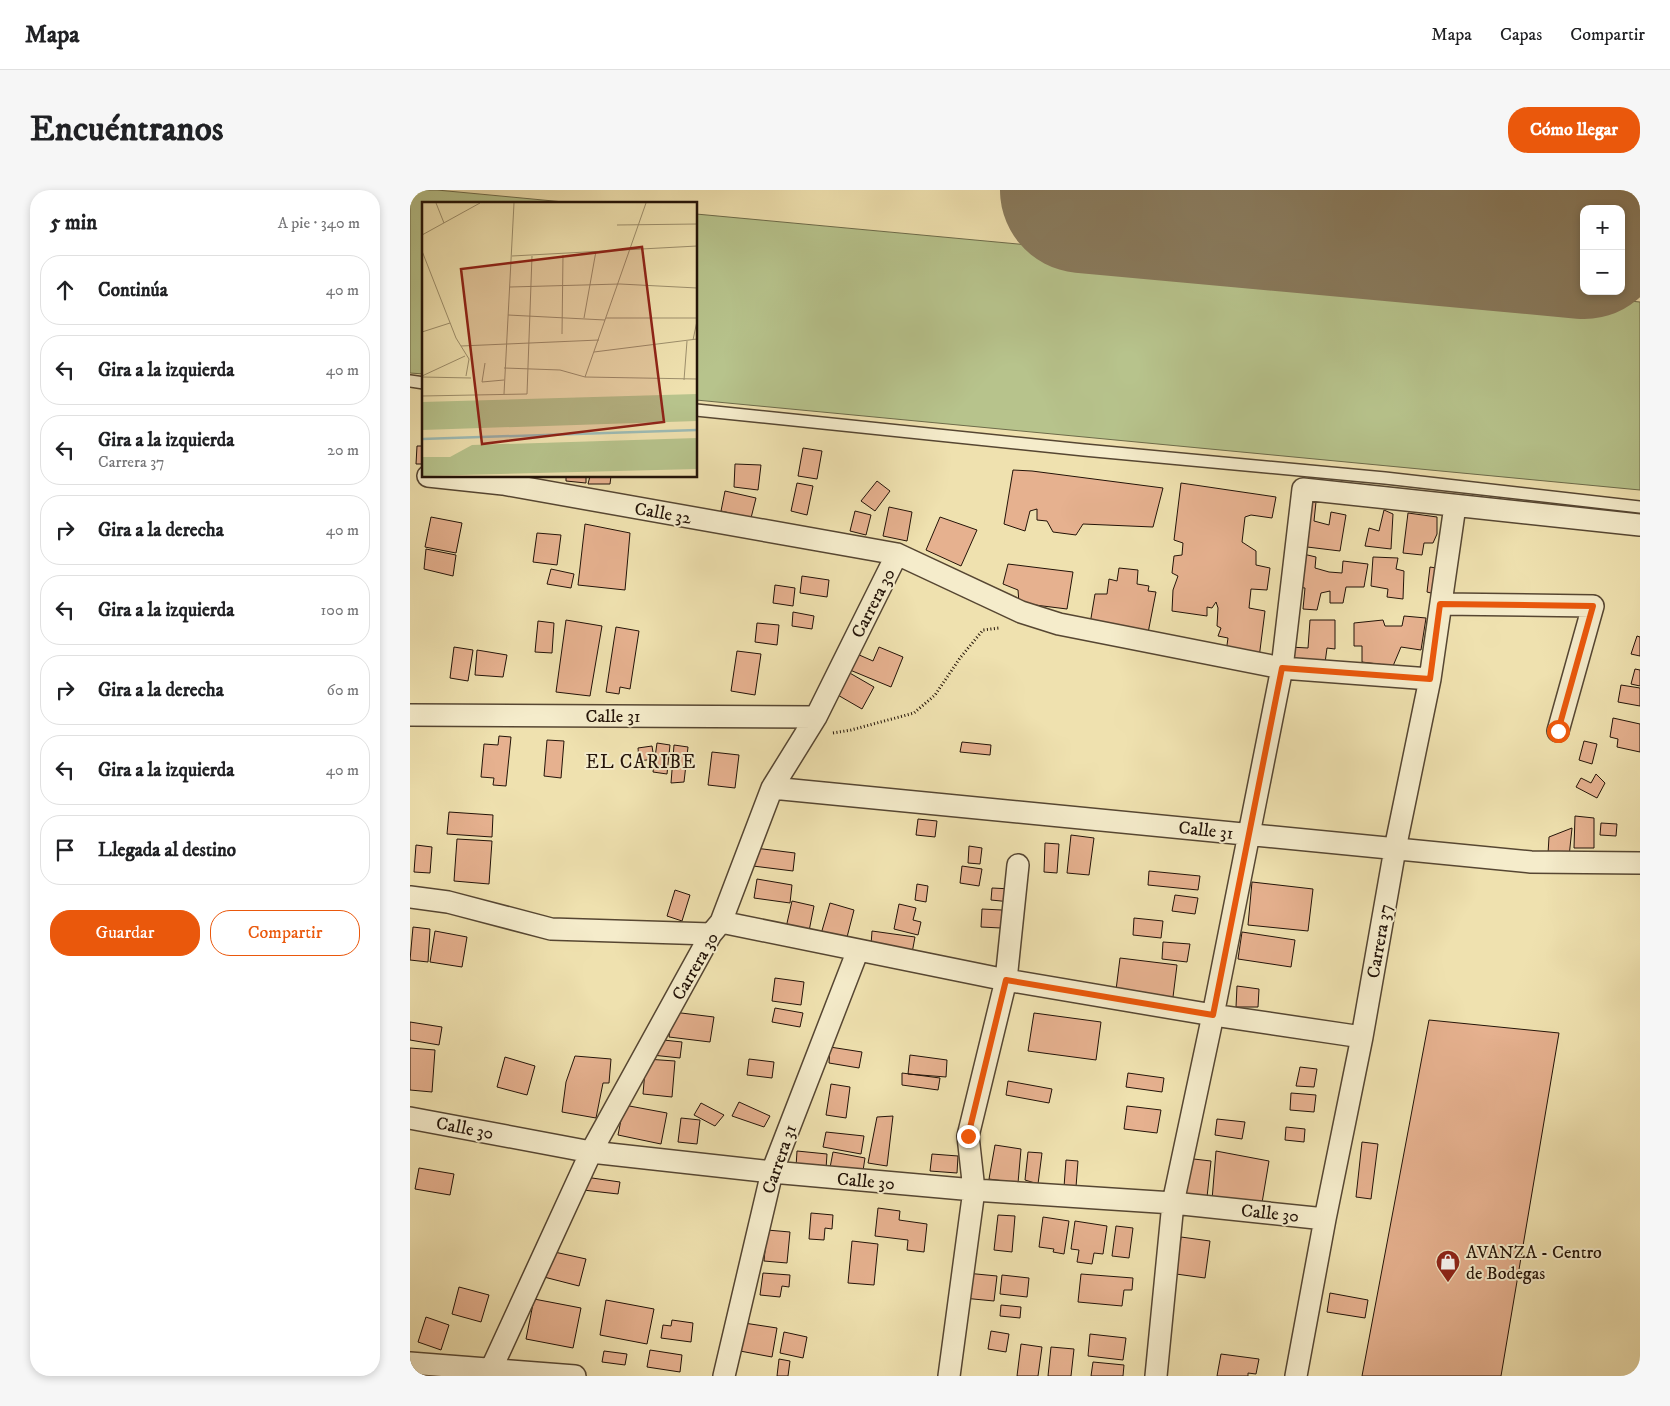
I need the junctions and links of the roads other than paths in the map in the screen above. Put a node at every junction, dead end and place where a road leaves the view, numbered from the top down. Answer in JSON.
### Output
{"nodes":[{"id":1,"x":698,"y":410,"type":"edge"},
{"id":2,"x":446,"y":478,"type":"edge"},
{"id":3,"x":1455,"y":506,"type":"junction"},
{"id":4,"x":1640,"y":507,"type":"edge"},
{"id":5,"x":1640,"y":525,"type":"edge"},
{"id":6,"x":897,"y":554,"type":"junction"},
{"id":7,"x":1440,"y":604,"type":"junction"},
{"id":8,"x":1282,"y":668,"type":"junction"},
{"id":9,"x":1430,"y":679,"type":"junction"},
{"id":10,"x":410,"y":715,"type":"edge"},
{"id":11,"x":816,"y":717,"type":"junction"},
{"id":12,"x":1558,"y":731,"type":"dead end"},
{"id":13,"x":772,"y":788,"type":"junction"},
{"id":14,"x":1249,"y":835,"type":"junction"},
{"id":15,"x":1395,"y":849,"type":"junction"},
{"id":16,"x":1640,"y":863,"type":"edge"},
{"id":17,"x":1018,"y":865,"type":"dead end"},
{"id":18,"x":410,"y":897,"type":"edge"},
{"id":19,"x":716,"y":928,"type":"junction"},
{"id":20,"x":858,"y":950,"type":"junction"},
{"id":21,"x":1006,"y":980,"type":"junction"},
{"id":22,"x":1213,"y":1015,"type":"junction"},
{"id":23,"x":1362,"y":1037,"type":"junction"},
{"id":24,"x":410,"y":1118,"type":"edge"},
{"id":25,"x":591,"y":1152,"type":"junction"},
{"id":26,"x":772,"y":1172,"type":"junction"},
{"id":27,"x":974,"y":1190,"type":"junction"},
{"id":28,"x":1173,"y":1203,"type":"junction"},
{"id":29,"x":1325,"y":1219,"type":"junction"},
{"id":30,"x":410,"y":1363,"type":"edge"},
{"id":31,"x":490,"y":1372,"type":"edge"},
{"id":32,"x":575,"y":1376,"type":"edge"},
{"id":33,"x":724,"y":1376,"type":"edge"},
{"id":34,"x":949,"y":1376,"type":"edge"},
{"id":35,"x":1156,"y":1376,"type":"edge"},
{"id":36,"x":1296,"y":1376,"type":"edge"}],
"edges":[{"from":1,"to":4,"type":"lane"},
{"from":2,"to":6,"type":"street","name":"Calle 32"},
{"from":3,"to":5,"type":"street"},
{"from":3,"to":7,"type":"street","name":"Carrera 37"},
{"from":3,"to":8,"type":"street"},
{"from":6,"to":8,"type":"street","name":"Calle 32"},
{"from":6,"to":11,"type":"street","name":"Carrera 30"},
{"from":7,"to":9,"type":"street","name":"Carrera 37"},
{"from":7,"to":12,"type":"street"},
{"from":8,"to":9,"type":"street","name":"Calle 32"},
{"from":8,"to":14,"type":"street"},
{"from":9,"to":15,"type":"street","name":"Carrera 37"},
{"from":10,"to":11,"type":"street","name":"Calle 31"},
{"from":11,"to":13,"type":"street","name":"Carrera 30"},
{"from":13,"to":14,"type":"street","name":"Calle 31"},
{"from":13,"to":19,"type":"street","name":"Carrera 30"},
{"from":14,"to":15,"type":"street","name":"Calle 31"},
{"from":14,"to":22,"type":"street"},
{"from":15,"to":16,"type":"street","name":"Calle 31"},
{"from":15,"to":23,"type":"street","name":"Carrera 37"},
{"from":17,"to":21,"type":"street"},
{"from":18,"to":19,"type":"street"},
{"from":19,"to":20,"type":"street"},
{"from":19,"to":25,"type":"street","name":"Carrera 30"},
{"from":20,"to":21,"type":"street"},
{"from":20,"to":26,"type":"street","name":"Carrera 31"},
{"from":21,"to":22,"type":"street"},
{"from":21,"to":27,"type":"street"},
{"from":22,"to":23,"type":"street"},
{"from":22,"to":28,"type":"street"},
{"from":23,"to":29,"type":"street","name":"Carrera 37"},
{"from":24,"to":25,"type":"street","name":"Calle 30"},
{"from":25,"to":26,"type":"street","name":"Calle 30"},
{"from":25,"to":31,"type":"street","name":"Carrera 30"},
{"from":26,"to":27,"type":"street","name":"Calle 30"},
{"from":26,"to":33,"type":"street","name":"Carrera 31"},
{"from":27,"to":28,"type":"street","name":"Calle 30"},
{"from":27,"to":34,"type":"street"},
{"from":28,"to":29,"type":"street","name":"Calle 30"},
{"from":28,"to":35,"type":"street"},
{"from":29,"to":36,"type":"street","name":"Carrera 37"},
{"from":30,"to":31,"type":"street"},
{"from":31,"to":32,"type":"street"}]}
